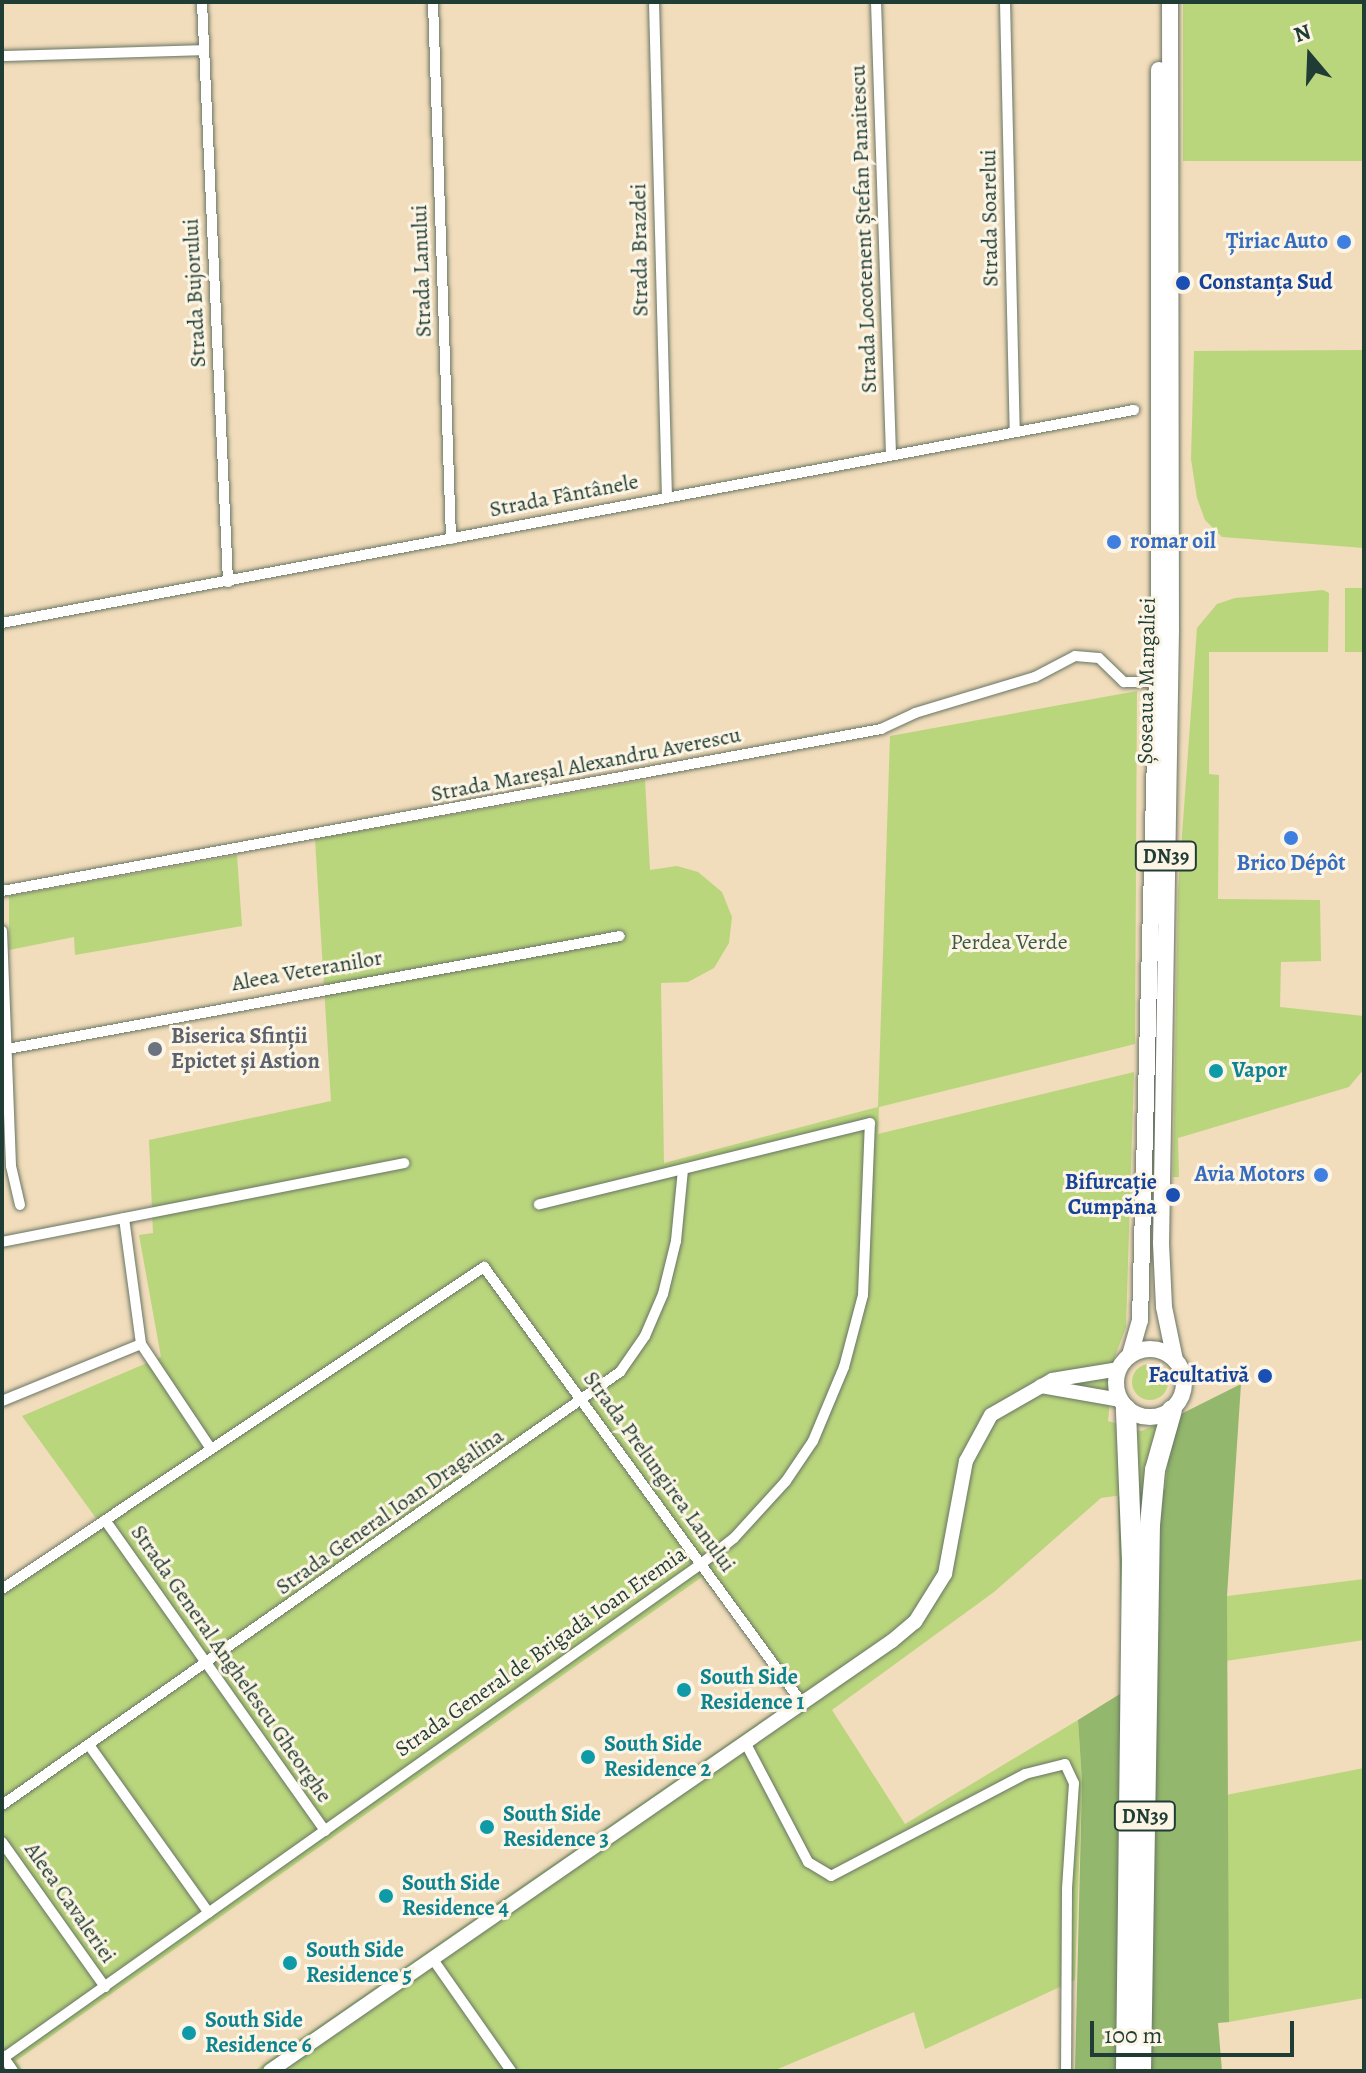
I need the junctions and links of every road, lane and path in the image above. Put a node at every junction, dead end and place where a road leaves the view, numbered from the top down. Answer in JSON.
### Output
{"nodes":[{"id":1,"x":202,"y":2,"type":"edge"},
{"id":2,"x":433,"y":2,"type":"edge"},
{"id":3,"x":654,"y":2,"type":"edge"},
{"id":4,"x":876,"y":2,"type":"edge"},
{"id":5,"x":1005,"y":2,"type":"edge"},
{"id":6,"x":1159,"y":2,"type":"edge"},
{"id":7,"x":1170,"y":2,"type":"edge"},
{"id":8,"x":203,"y":50,"type":"junction"},
{"id":9,"x":2,"y":56,"type":"edge"},
{"id":10,"x":1134,"y":410,"type":"dead end"},
{"id":11,"x":1015,"y":432,"type":"junction"},
{"id":12,"x":891,"y":455,"type":"junction"},
{"id":13,"x":667,"y":496,"type":"junction"},
{"id":14,"x":451,"y":539,"type":"junction"},
{"id":15,"x":228,"y":582,"type":"junction"},
{"id":16,"x":2,"y":623,"type":"edge"},
{"id":17,"x":1157,"y":682,"type":"junction"},
{"id":18,"x":2,"y":891,"type":"edge"},
{"id":19,"x":2,"y":931,"type":"edge"},
{"id":20,"x":620,"y":936,"type":"dead end"},
{"id":21,"x":4,"y":1049,"type":"edge"},
{"id":22,"x":404,"y":1163,"type":"dead end"},
{"id":23,"x":683,"y":1170,"type":"junction"},
{"id":24,"x":539,"y":1204,"type":"dead end"},
{"id":25,"x":20,"y":1205,"type":"dead end"},
{"id":26,"x":124,"y":1218,"type":"junction"},
{"id":27,"x":2,"y":1242,"type":"edge"},
{"id":28,"x":141,"y":1344,"type":"junction"},
{"id":29,"x":1130,"y":1355,"type":"junction"},
{"id":30,"x":1175,"y":1360,"type":"junction"},
{"id":31,"x":1119,"y":1369,"type":"junction"},
{"id":32,"x":1041,"y":1386,"type":"junction"},
{"id":33,"x":2,"y":1401,"type":"edge"},
{"id":34,"x":583,"y":1403,"type":"junction"},
{"id":35,"x":1123,"y":1404,"type":"junction"},
{"id":36,"x":1172,"y":1410,"type":"junction"},
{"id":37,"x":211,"y":1449,"type":"junction"},
{"id":38,"x":105,"y":1520,"type":"junction"},
{"id":39,"x":701,"y":1564,"type":"junction"},
{"id":40,"x":2,"y":1589,"type":"edge"},
{"id":41,"x":206,"y":1663,"type":"junction"},
{"id":42,"x":802,"y":1703,"type":"junction"},
{"id":43,"x":745,"y":1742,"type":"junction"},
{"id":44,"x":89,"y":1745,"type":"junction"},
{"id":45,"x":2,"y":1805,"type":"edge"},
{"id":46,"x":325,"y":1831,"type":"junction"},
{"id":47,"x":2,"y":1842,"type":"edge"},
{"id":48,"x":209,"y":1913,"type":"junction"},
{"id":49,"x":432,"y":1958,"type":"junction"},
{"id":50,"x":105,"y":1987,"type":"junction"},
{"id":51,"x":3,"y":2058,"type":"edge"},
{"id":52,"x":511,"y":2070,"type":"edge"},
{"id":53,"x":13,"y":2071,"type":"edge"},
{"id":54,"x":270,"y":2071,"type":"edge"},
{"id":55,"x":1066,"y":2071,"type":"edge"},
{"id":56,"x":1126,"y":2071,"type":"edge"},
{"id":57,"x":1141,"y":2071,"type":"edge"}],
"edges":[{"from":1,"to":8,"type":"street","name":"Strada Bujorului"},
{"from":2,"to":14,"type":"street","name":"Strada Lanului"},
{"from":3,"to":13,"type":"street","name":"Strada Brazdei"},
{"from":4,"to":12,"type":"street","name":"Strada Locotenent Ștefan Panaitescu"},
{"from":5,"to":11,"type":"street","name":"Strada Soarelui"},
{"from":6,"to":17,"type":"main road","name":"Șoseaua Mangaliei","number":"DN39"},
{"from":7,"to":30,"type":"main road","name":"Șoseaua Mangaliei","number":"DN39"},
{"from":8,"to":9,"type":"street"},
{"from":8,"to":15,"type":"street","name":"Strada Bujorului"},
{"from":10,"to":11,"type":"street","name":"Strada Fântânele"},
{"from":11,"to":12,"type":"street","name":"Strada Fântânele"},
{"from":12,"to":13,"type":"street","name":"Strada Fântânele"},
{"from":13,"to":14,"type":"street","name":"Strada Fântânele"},
{"from":14,"to":15,"type":"street","name":"Strada Fântânele"},
{"from":15,"to":16,"type":"street","name":"Strada Fântânele"},
{"from":17,"to":18,"type":"street","name":"Strada Mareșal Alexandru Averescu"},
{"from":17,"to":29,"type":"main road","name":"Șoseaua Mangaliei","number":"DN39"},
{"from":19,"to":21,"type":"street"},
{"from":20,"to":21,"type":"street","name":"Aleea Veteranilor"},
{"from":21,"to":25,"type":"street"},
{"from":22,"to":26,"type":"street"},
{"from":23,"to":24,"type":"street"},
{"from":23,"to":34,"type":"street","name":"Strada General Ioan Dragalina"},
{"from":23,"to":39,"type":"street","name":"Strada General de Brigadă Ioan Eremia"},
{"from":26,"to":27,"type":"street"},
{"from":26,"to":28,"type":"street"},
{"from":28,"to":33,"type":"street"},
{"from":28,"to":37,"type":"street"},
{"from":29,"to":30,"type":"main road"},
{"from":29,"to":31,"type":"main road","number":"DN39"},
{"from":30,"to":36,"type":"main road","number":"DN39"},
{"from":31,"to":32,"type":"main road"},
{"from":31,"to":35,"type":"main road","number":"DN39"},
{"from":32,"to":35,"type":"main road"},
{"from":32,"to":42,"type":"main road"},
{"from":34,"to":37,"type":"street","name":"Strada Prelungirea Lanului"},
{"from":34,"to":39,"type":"street","name":"Strada Prelungirea Lanului"},
{"from":34,"to":41,"type":"street","name":"Strada General Ioan Dragalina"},
{"from":35,"to":36,"type":"main road"},
{"from":35,"to":56,"type":"highway","number":"DN39"},
{"from":36,"to":57,"type":"highway","number":"DN39"},
{"from":37,"to":38,"type":"street"},
{"from":38,"to":40,"type":"street"},
{"from":38,"to":41,"type":"street","name":"Strada General Anghelescu Gheorghe"},
{"from":39,"to":42,"type":"street","name":"Strada Prelungirea Lanului"},
{"from":39,"to":46,"type":"street","name":"Strada General de Brigadă Ioan Eremia"},
{"from":41,"to":44,"type":"street","name":"Strada General Ioan Dragalina"},
{"from":41,"to":46,"type":"street","name":"Strada General Anghelescu Gheorghe"},
{"from":42,"to":43,"type":"main road"},
{"from":43,"to":49,"type":"main road"},
{"from":43,"to":55,"type":"street"},
{"from":44,"to":45,"type":"street","name":"Strada General Ioan Dragalina"},
{"from":44,"to":48,"type":"street"},
{"from":46,"to":48,"type":"street","name":"Strada General de Brigadă Ioan Eremia"},
{"from":47,"to":50,"type":"street","name":"Aleea Cavaleriei"},
{"from":48,"to":50,"type":"street","name":"Strada General de Brigadă Ioan Eremia"},
{"from":49,"to":52,"type":"street"},
{"from":49,"to":54,"type":"main road"},
{"from":50,"to":51,"type":"street","name":"Strada General de Brigadă Ioan Eremia"},
{"from":51,"to":53,"type":"street"}]}
